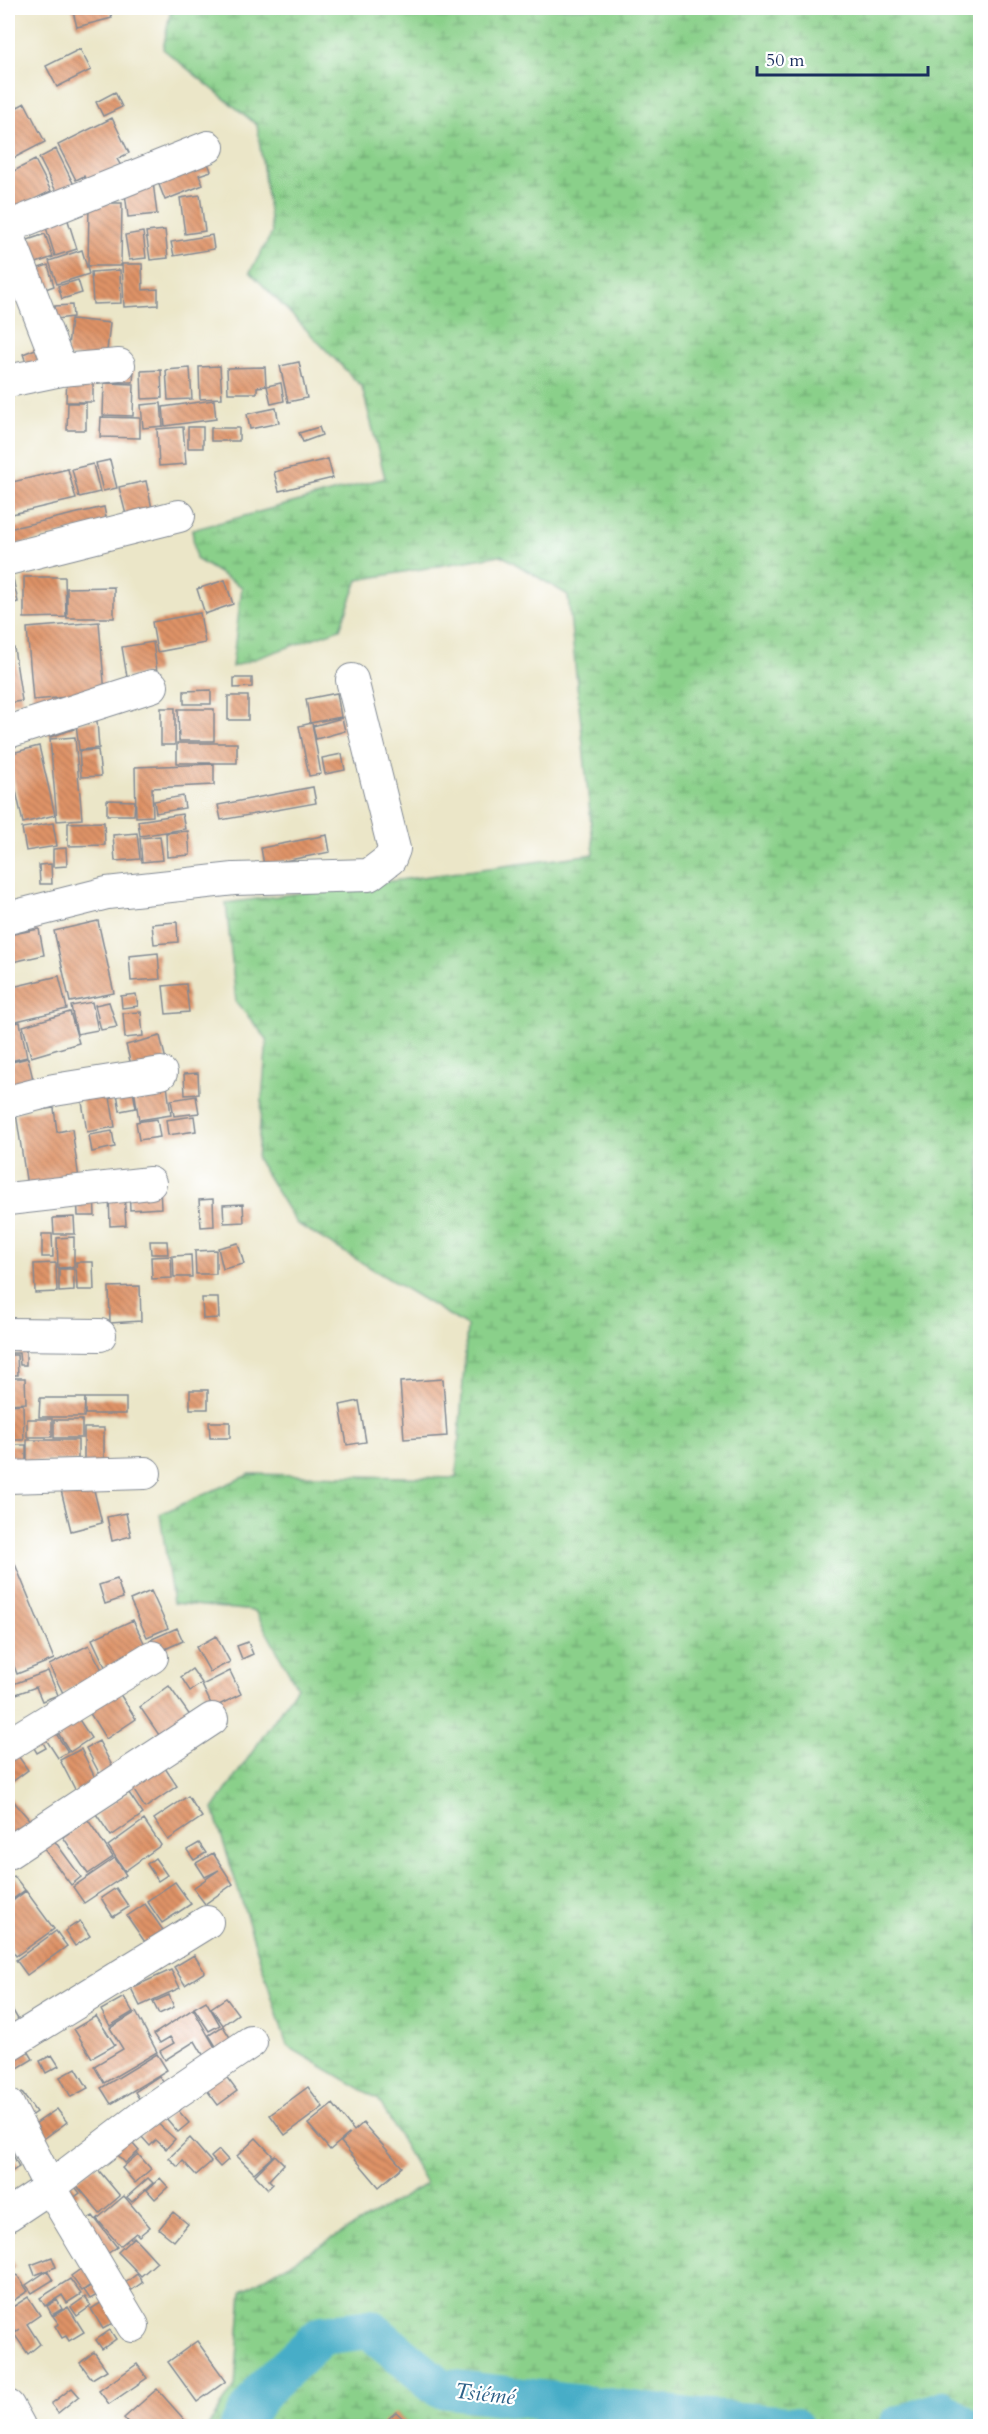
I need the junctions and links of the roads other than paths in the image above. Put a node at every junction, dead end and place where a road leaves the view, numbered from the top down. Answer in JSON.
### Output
{"nodes":[{"id":1,"x":208,"y":147,"type":"dead end"},
{"id":2,"x":8,"y":227,"type":"edge"},
{"id":3,"x":8,"y":234,"type":"edge"},
{"id":4,"x":119,"y":365,"type":"dead end"},
{"id":5,"x":61,"y":370,"type":"junction"},
{"id":6,"x":8,"y":381,"type":"edge"},
{"id":7,"x":179,"y":516,"type":"dead end"},
{"id":8,"x":8,"y":559,"type":"edge"},
{"id":9,"x":352,"y":680,"type":"dead end"},
{"id":10,"x":152,"y":686,"type":"dead end"},
{"id":11,"x":8,"y":732,"type":"edge"},
{"id":12,"x":8,"y":918,"type":"edge"},
{"id":13,"x":161,"y":1073,"type":"dead end"},
{"id":14,"x":8,"y":1102,"type":"edge"},
{"id":15,"x":150,"y":1183,"type":"dead end"},
{"id":16,"x":8,"y":1199,"type":"edge"},
{"id":17,"x":8,"y":1334,"type":"edge"},
{"id":18,"x":100,"y":1335,"type":"dead end"},
{"id":19,"x":145,"y":1473,"type":"dead end"},
{"id":20,"x":8,"y":1478,"type":"edge"},
{"id":21,"x":152,"y":1657,"type":"dead end"},
{"id":22,"x":213,"y":1719,"type":"dead end"},
{"id":23,"x":8,"y":1745,"type":"edge"},
{"id":24,"x":8,"y":1853,"type":"edge"},
{"id":25,"x":207,"y":1922,"type":"dead end"},
{"id":26,"x":251,"y":2042,"type":"dead end"},
{"id":27,"x":8,"y":2045,"type":"edge"},
{"id":28,"x":8,"y":2105,"type":"edge"},
{"id":29,"x":50,"y":2187,"type":"junction"},
{"id":30,"x":8,"y":2215,"type":"edge"},
{"id":31,"x":133,"y":2326,"type":"dead end"},
{"id":32,"x":8,"y":2406,"type":"edge"},
{"id":33,"x":19,"y":2427,"type":"edge"}],
"edges":[{"from":1,"to":2,"type":"street"},
{"from":3,"to":5,"type":"street"},
{"from":4,"to":5,"type":"street"},
{"from":5,"to":6,"type":"street"},
{"from":7,"to":8,"type":"street"},
{"from":9,"to":12,"type":"street"},
{"from":10,"to":11,"type":"street"},
{"from":13,"to":14,"type":"street"},
{"from":15,"to":16,"type":"street"},
{"from":17,"to":18,"type":"street"},
{"from":19,"to":20,"type":"street"},
{"from":21,"to":23,"type":"street"},
{"from":22,"to":24,"type":"street"},
{"from":25,"to":27,"type":"street"},
{"from":26,"to":29,"type":"street"},
{"from":28,"to":29,"type":"street"},
{"from":29,"to":30,"type":"street"},
{"from":29,"to":31,"type":"street"},
{"from":32,"to":33,"type":"street"}]}
